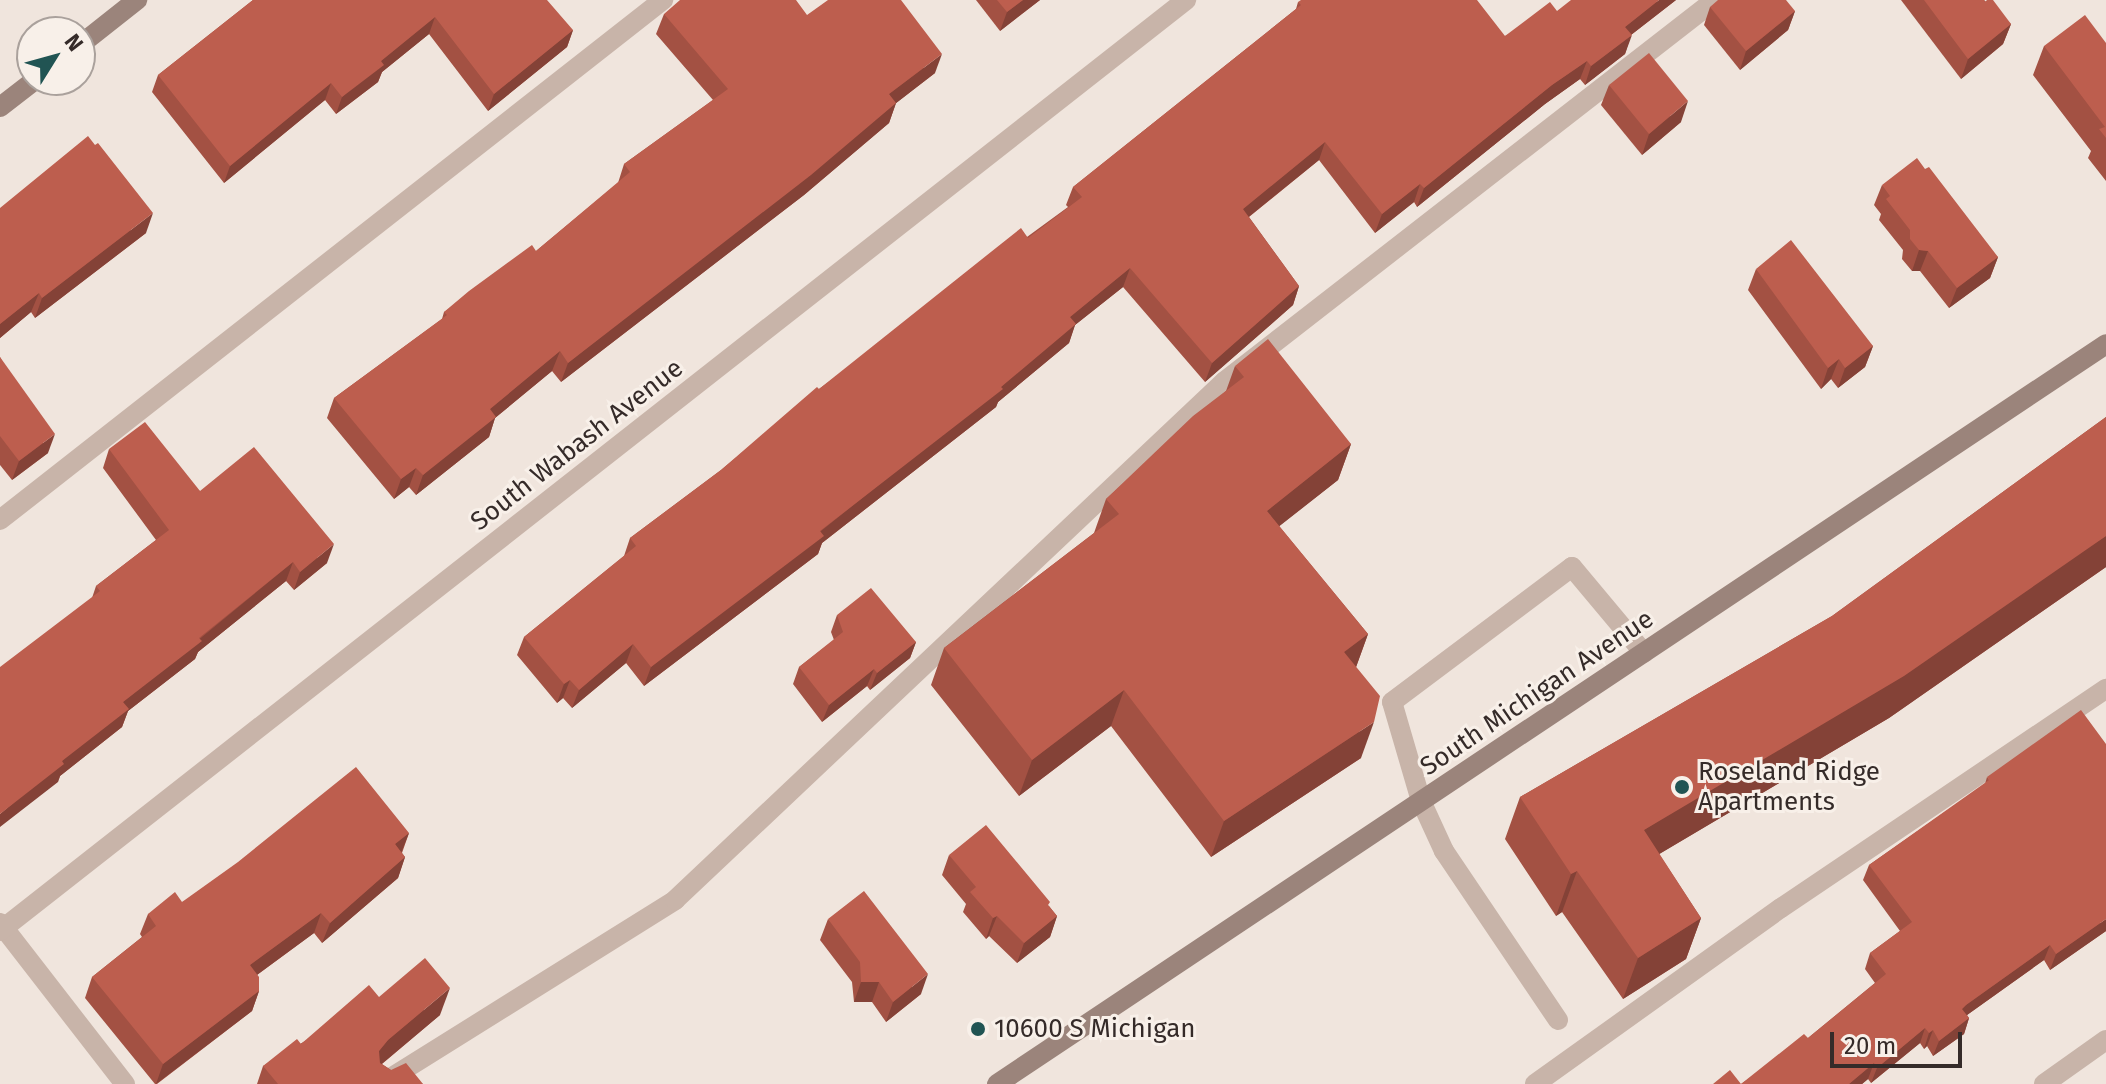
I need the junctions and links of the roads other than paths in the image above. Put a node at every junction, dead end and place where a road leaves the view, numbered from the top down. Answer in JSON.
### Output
{"nodes":[{"id":1,"x":137,"y":0,"type":"edge"},
{"id":2,"x":663,"y":0,"type":"edge"},
{"id":3,"x":1186,"y":0,"type":"edge"},
{"id":4,"x":1715,"y":0,"type":"edge"},
{"id":5,"x":96,"y":32,"type":"edge"},
{"id":6,"x":16,"y":95,"type":"edge"},
{"id":7,"x":0,"y":107,"type":"edge"},
{"id":8,"x":2106,"y":344,"type":"edge"},
{"id":9,"x":0,"y":520,"type":"edge"},
{"id":10,"x":1644,"y":653,"type":"junction"},
{"id":11,"x":2106,"y":689,"type":"edge"},
{"id":12,"x":1421,"y":801,"type":"junction"},
{"id":13,"x":1,"y":928,"type":"edge"},
{"id":14,"x":1558,"y":1020,"type":"dead end"},
{"id":15,"x":2106,"y":1040,"type":"edge"},
{"id":16,"x":125,"y":1084,"type":"edge"},
{"id":17,"x":381,"y":1084,"type":"edge"},
{"id":18,"x":997,"y":1084,"type":"edge"},
{"id":19,"x":1535,"y":1084,"type":"edge"},
{"id":20,"x":2044,"y":1084,"type":"edge"}],
"edges":[{"from":1,"to":5,"type":"main road"},
{"from":2,"to":9,"type":"street"},
{"from":3,"to":13,"type":"street","name":"South Wabash Avenue"},
{"from":4,"to":17,"type":"street"},
{"from":6,"to":7,"type":"main road"},
{"from":8,"to":10,"type":"main road","name":"South Michigan Avenue"},
{"from":10,"to":12,"type":"main road","name":"South Michigan Avenue"},
{"from":10,"to":12,"type":"street"},
{"from":11,"to":19,"type":"street"},
{"from":12,"to":14,"type":"street"},
{"from":12,"to":18,"type":"main road","name":"South Michigan Avenue"},
{"from":13,"to":16,"type":"street"},
{"from":15,"to":20,"type":"street"}]}
